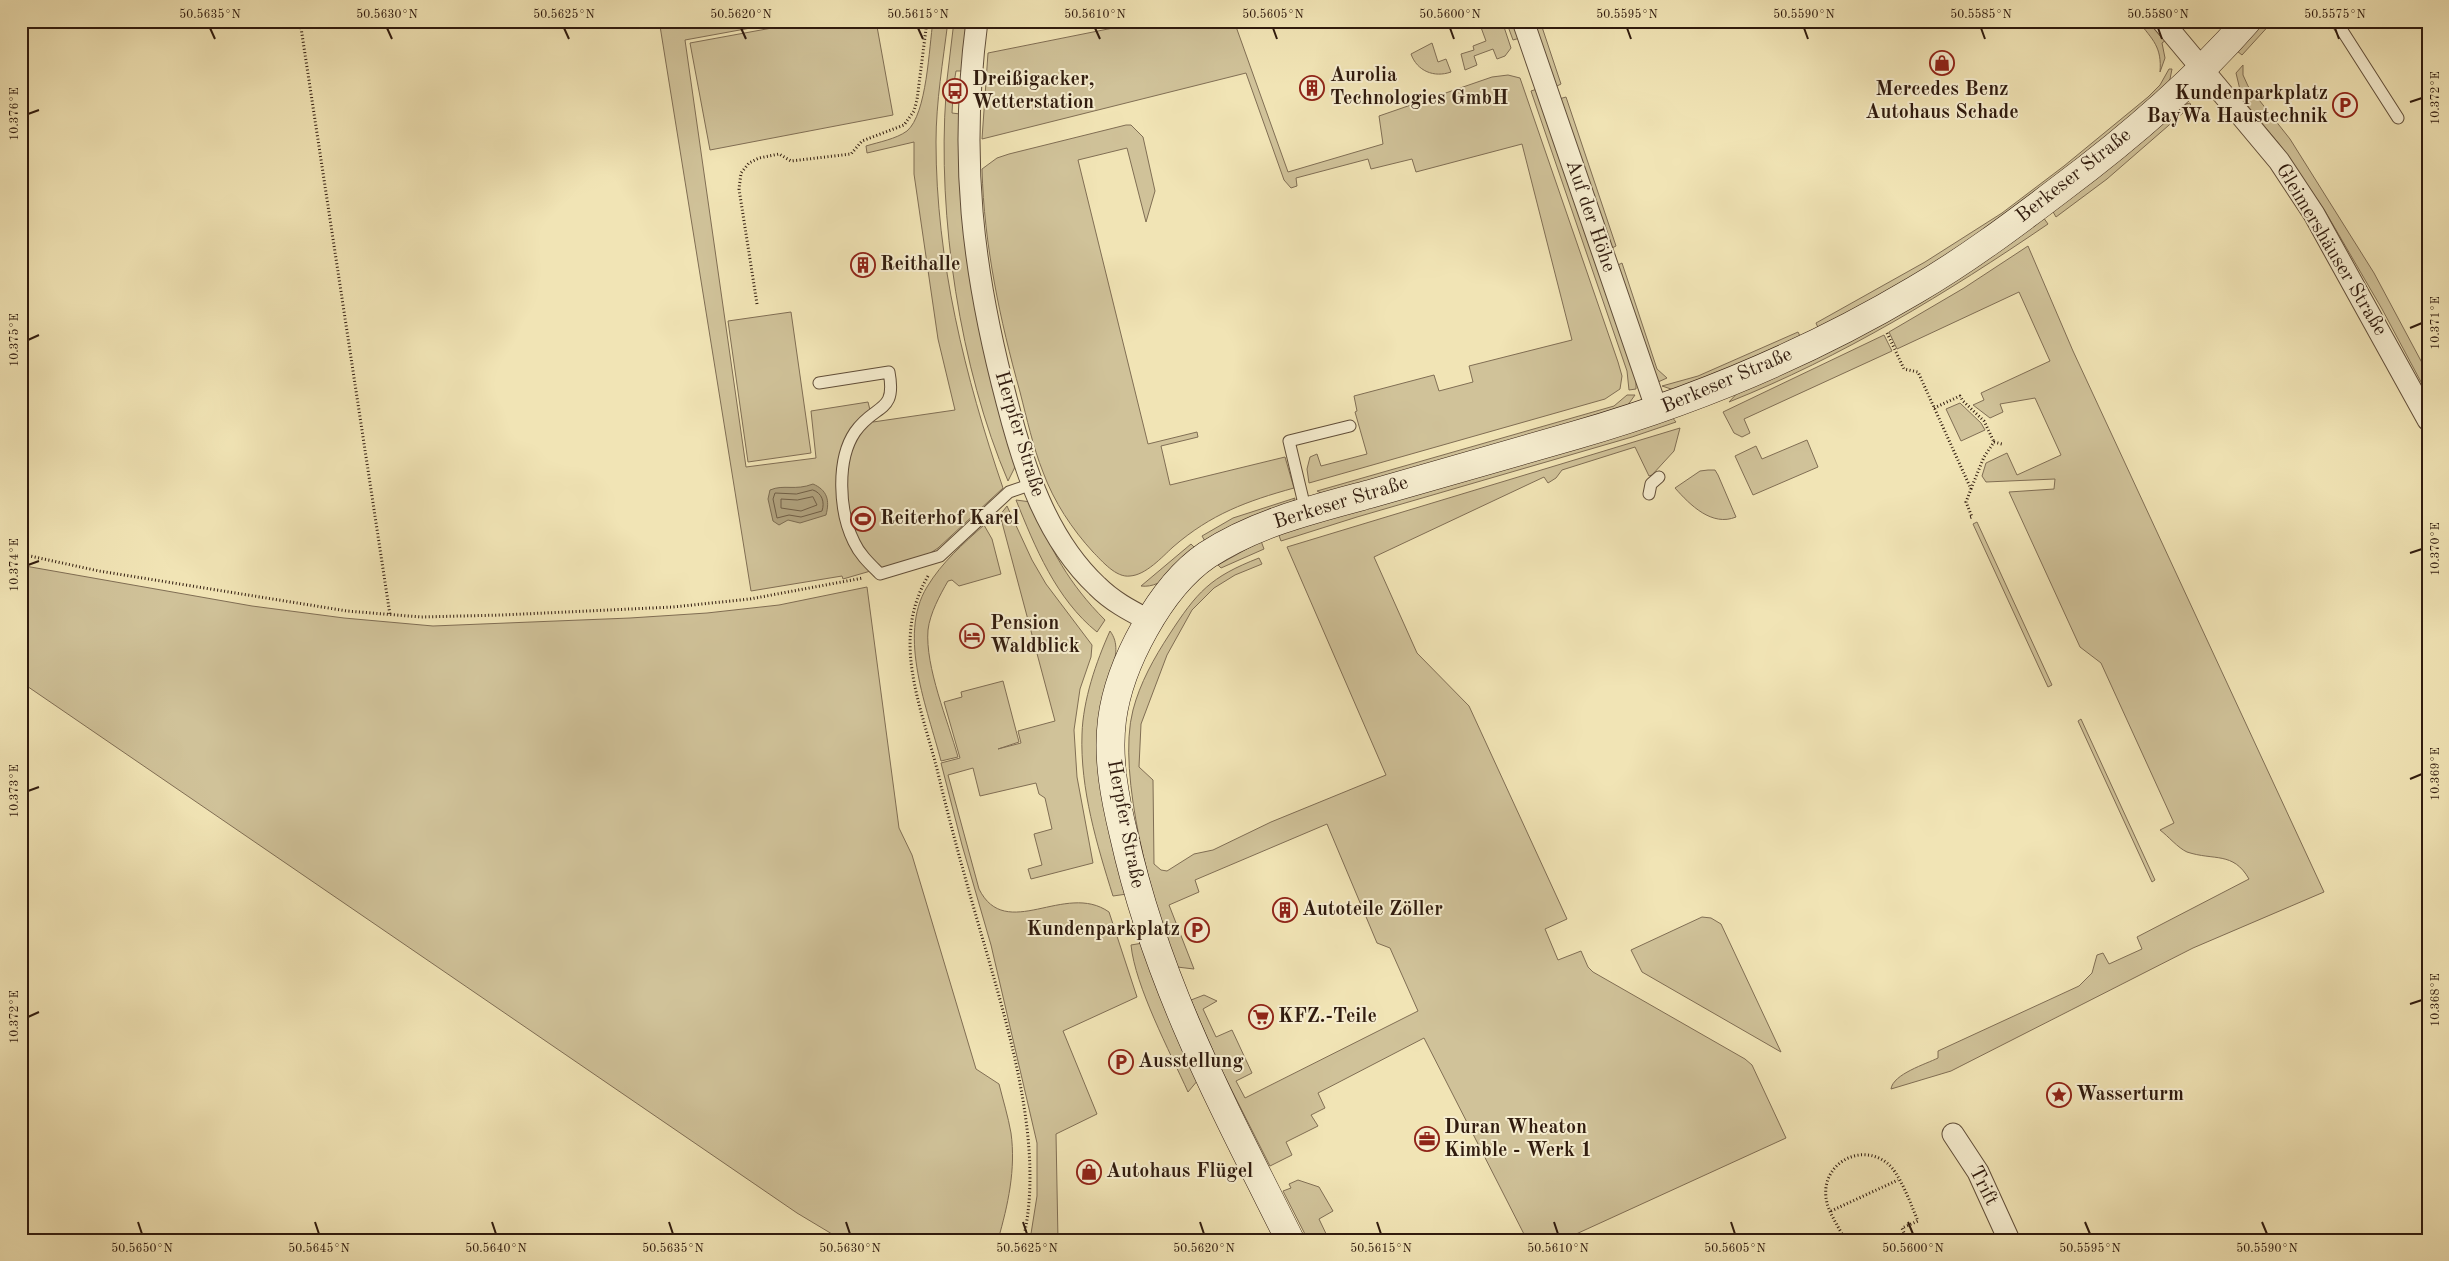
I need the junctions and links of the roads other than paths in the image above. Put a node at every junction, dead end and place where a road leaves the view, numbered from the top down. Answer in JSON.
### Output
{"nodes":[{"id":1,"x":977,"y":21,"type":"edge"},
{"id":2,"x":1523,"y":21,"type":"edge"},
{"id":3,"x":2162,"y":21,"type":"edge"},
{"id":4,"x":2247,"y":21,"type":"edge"},
{"id":5,"x":2336,"y":21,"type":"edge"},
{"id":6,"x":2202,"y":68,"type":"junction"},
{"id":7,"x":2398,"y":118,"type":"dead end"},
{"id":8,"x":819,"y":383,"type":"dead end"},
{"id":9,"x":1657,"y":410,"type":"junction"},
{"id":10,"x":2428,"y":420,"type":"edge"},
{"id":11,"x":1350,"y":426,"type":"dead end"},
{"id":12,"x":1659,"y":477,"type":"dead end"},
{"id":13,"x":1032,"y":484,"type":"junction"},
{"id":14,"x":1649,"y":494,"type":"dead end"},
{"id":15,"x":1306,"y":512,"type":"junction"},
{"id":16,"x":1150,"y":621,"type":"junction"},
{"id":17,"x":1953,"y":1134,"type":"dead end"},
{"id":18,"x":1290,"y":1240,"type":"edge"},
{"id":19,"x":2009,"y":1240,"type":"edge"}],
"edges":[{"from":1,"to":13,"type":"street","name":"Herpfer Straße"},
{"from":2,"to":9,"type":"street","name":"Auf der Höhe"},
{"from":3,"to":6,"type":"street","name":"Gleimershäuser Straße"},
{"from":4,"to":6,"type":"main road","name":"Berkeser Straße"},
{"from":5,"to":7,"type":"lane"},
{"from":6,"to":9,"type":"main road","name":"Berkeser Straße"},
{"from":6,"to":10,"type":"street","name":"Gleimershäuser Straße"},
{"from":8,"to":13,"type":"lane"},
{"from":9,"to":15,"type":"main road","name":"Berkeser Straße"},
{"from":11,"to":15,"type":"lane"},
{"from":12,"to":14,"type":"lane"},
{"from":13,"to":16,"type":"street","name":"Herpfer Straße"},
{"from":15,"to":16,"type":"main road","name":"Berkeser Straße"},
{"from":16,"to":18,"type":"main road","name":"Herpfer Straße"},
{"from":17,"to":19,"type":"street","name":"Trift"}]}
